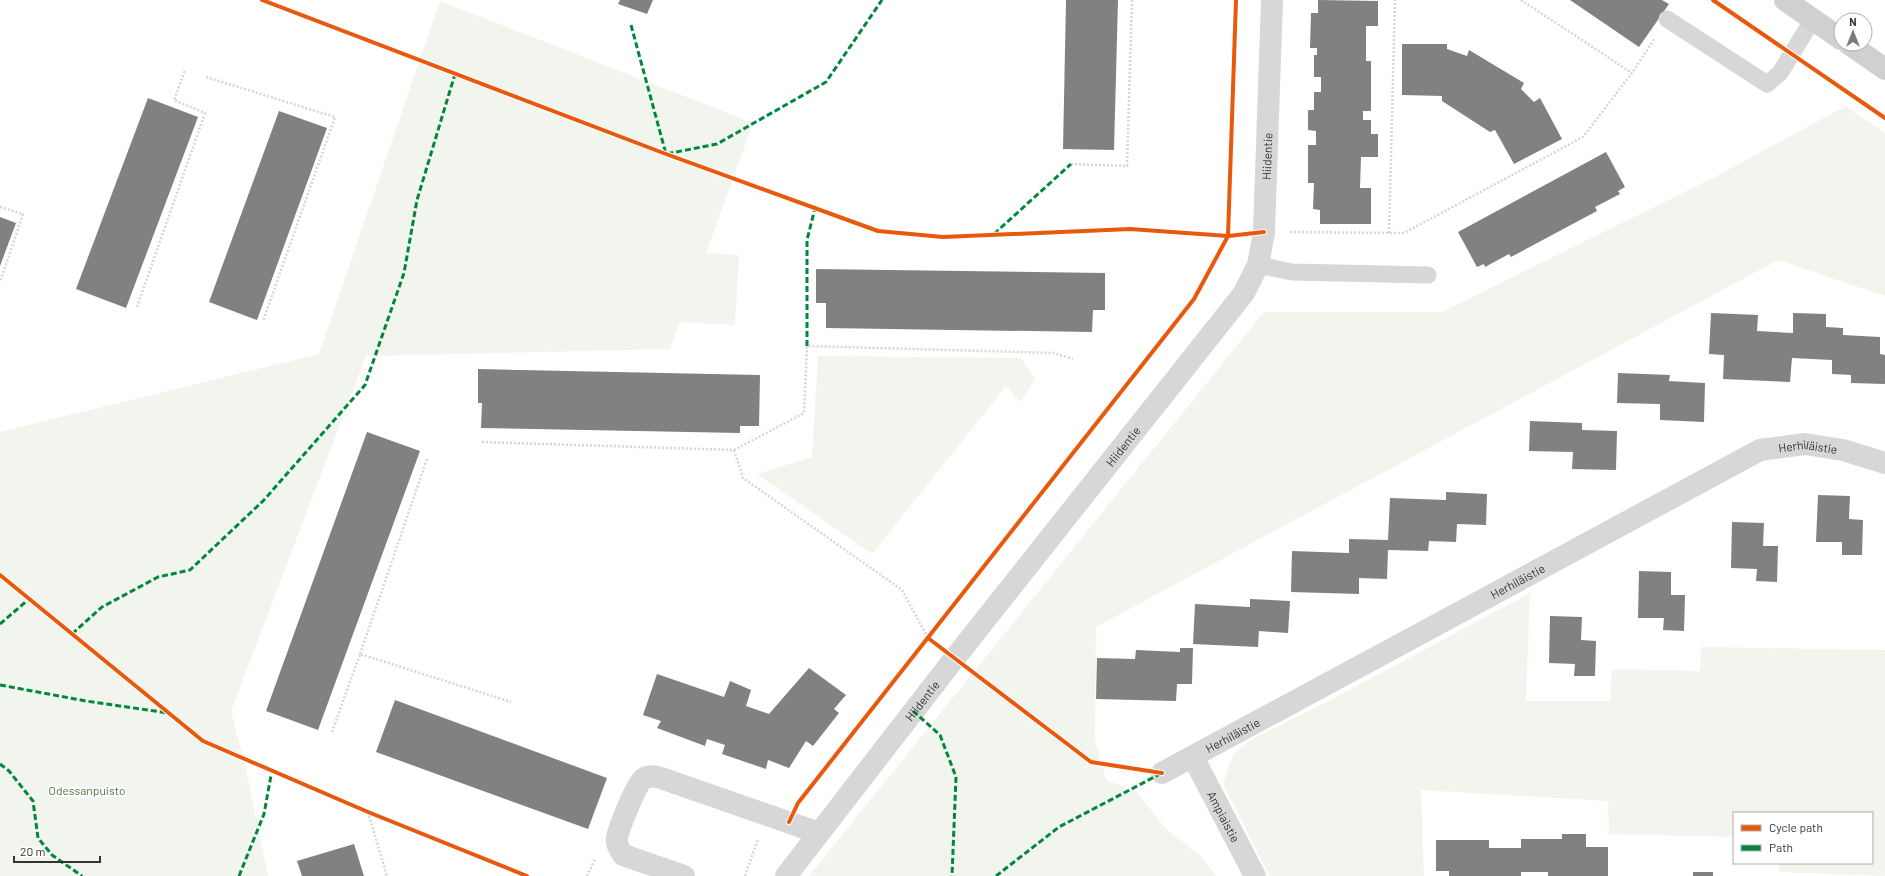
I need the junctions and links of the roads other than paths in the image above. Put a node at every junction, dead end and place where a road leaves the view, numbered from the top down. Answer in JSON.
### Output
{"nodes":[{"id":1,"x":1272,"y":0,"type":"edge"},
{"id":2,"x":1784,"y":0,"type":"edge"},
{"id":3,"x":1667,"y":19,"type":"dead end"},
{"id":4,"x":1813,"y":19,"type":"junction"},
{"id":5,"x":1833,"y":33,"type":"edge"},
{"id":6,"x":1861,"y":52,"type":"edge"},
{"id":7,"x":1885,"y":69,"type":"edge"},
{"id":8,"x":1258,"y":265,"type":"junction"},
{"id":9,"x":1428,"y":275,"type":"dead end"},
{"id":10,"x":1885,"y":464,"type":"edge"},
{"id":11,"x":1193,"y":757,"type":"junction"},
{"id":12,"x":1162,"y":773,"type":"dead end"},
{"id":13,"x":819,"y":833,"type":"junction"},
{"id":14,"x":684,"y":876,"type":"edge"},
{"id":15,"x":786,"y":876,"type":"edge"},
{"id":16,"x":1255,"y":876,"type":"edge"}],
"edges":[{"from":1,"to":8,"type":"street","name":"Hiidentie"},
{"from":2,"to":4,"type":"street"},
{"from":3,"to":4,"type":"lane"},
{"from":4,"to":5,"type":"street"},
{"from":6,"to":7,"type":"street"},
{"from":8,"to":9,"type":"lane"},
{"from":8,"to":13,"type":"street","name":"Hiidentie"},
{"from":10,"to":11,"type":"street","name":"Herhiläistie"},
{"from":11,"to":12,"type":"street","name":"Herhiläistie"},
{"from":11,"to":16,"type":"street","name":"Ampiaistie"},
{"from":13,"to":14,"type":"street"},
{"from":13,"to":15,"type":"street","name":"Hiidentie"}]}
